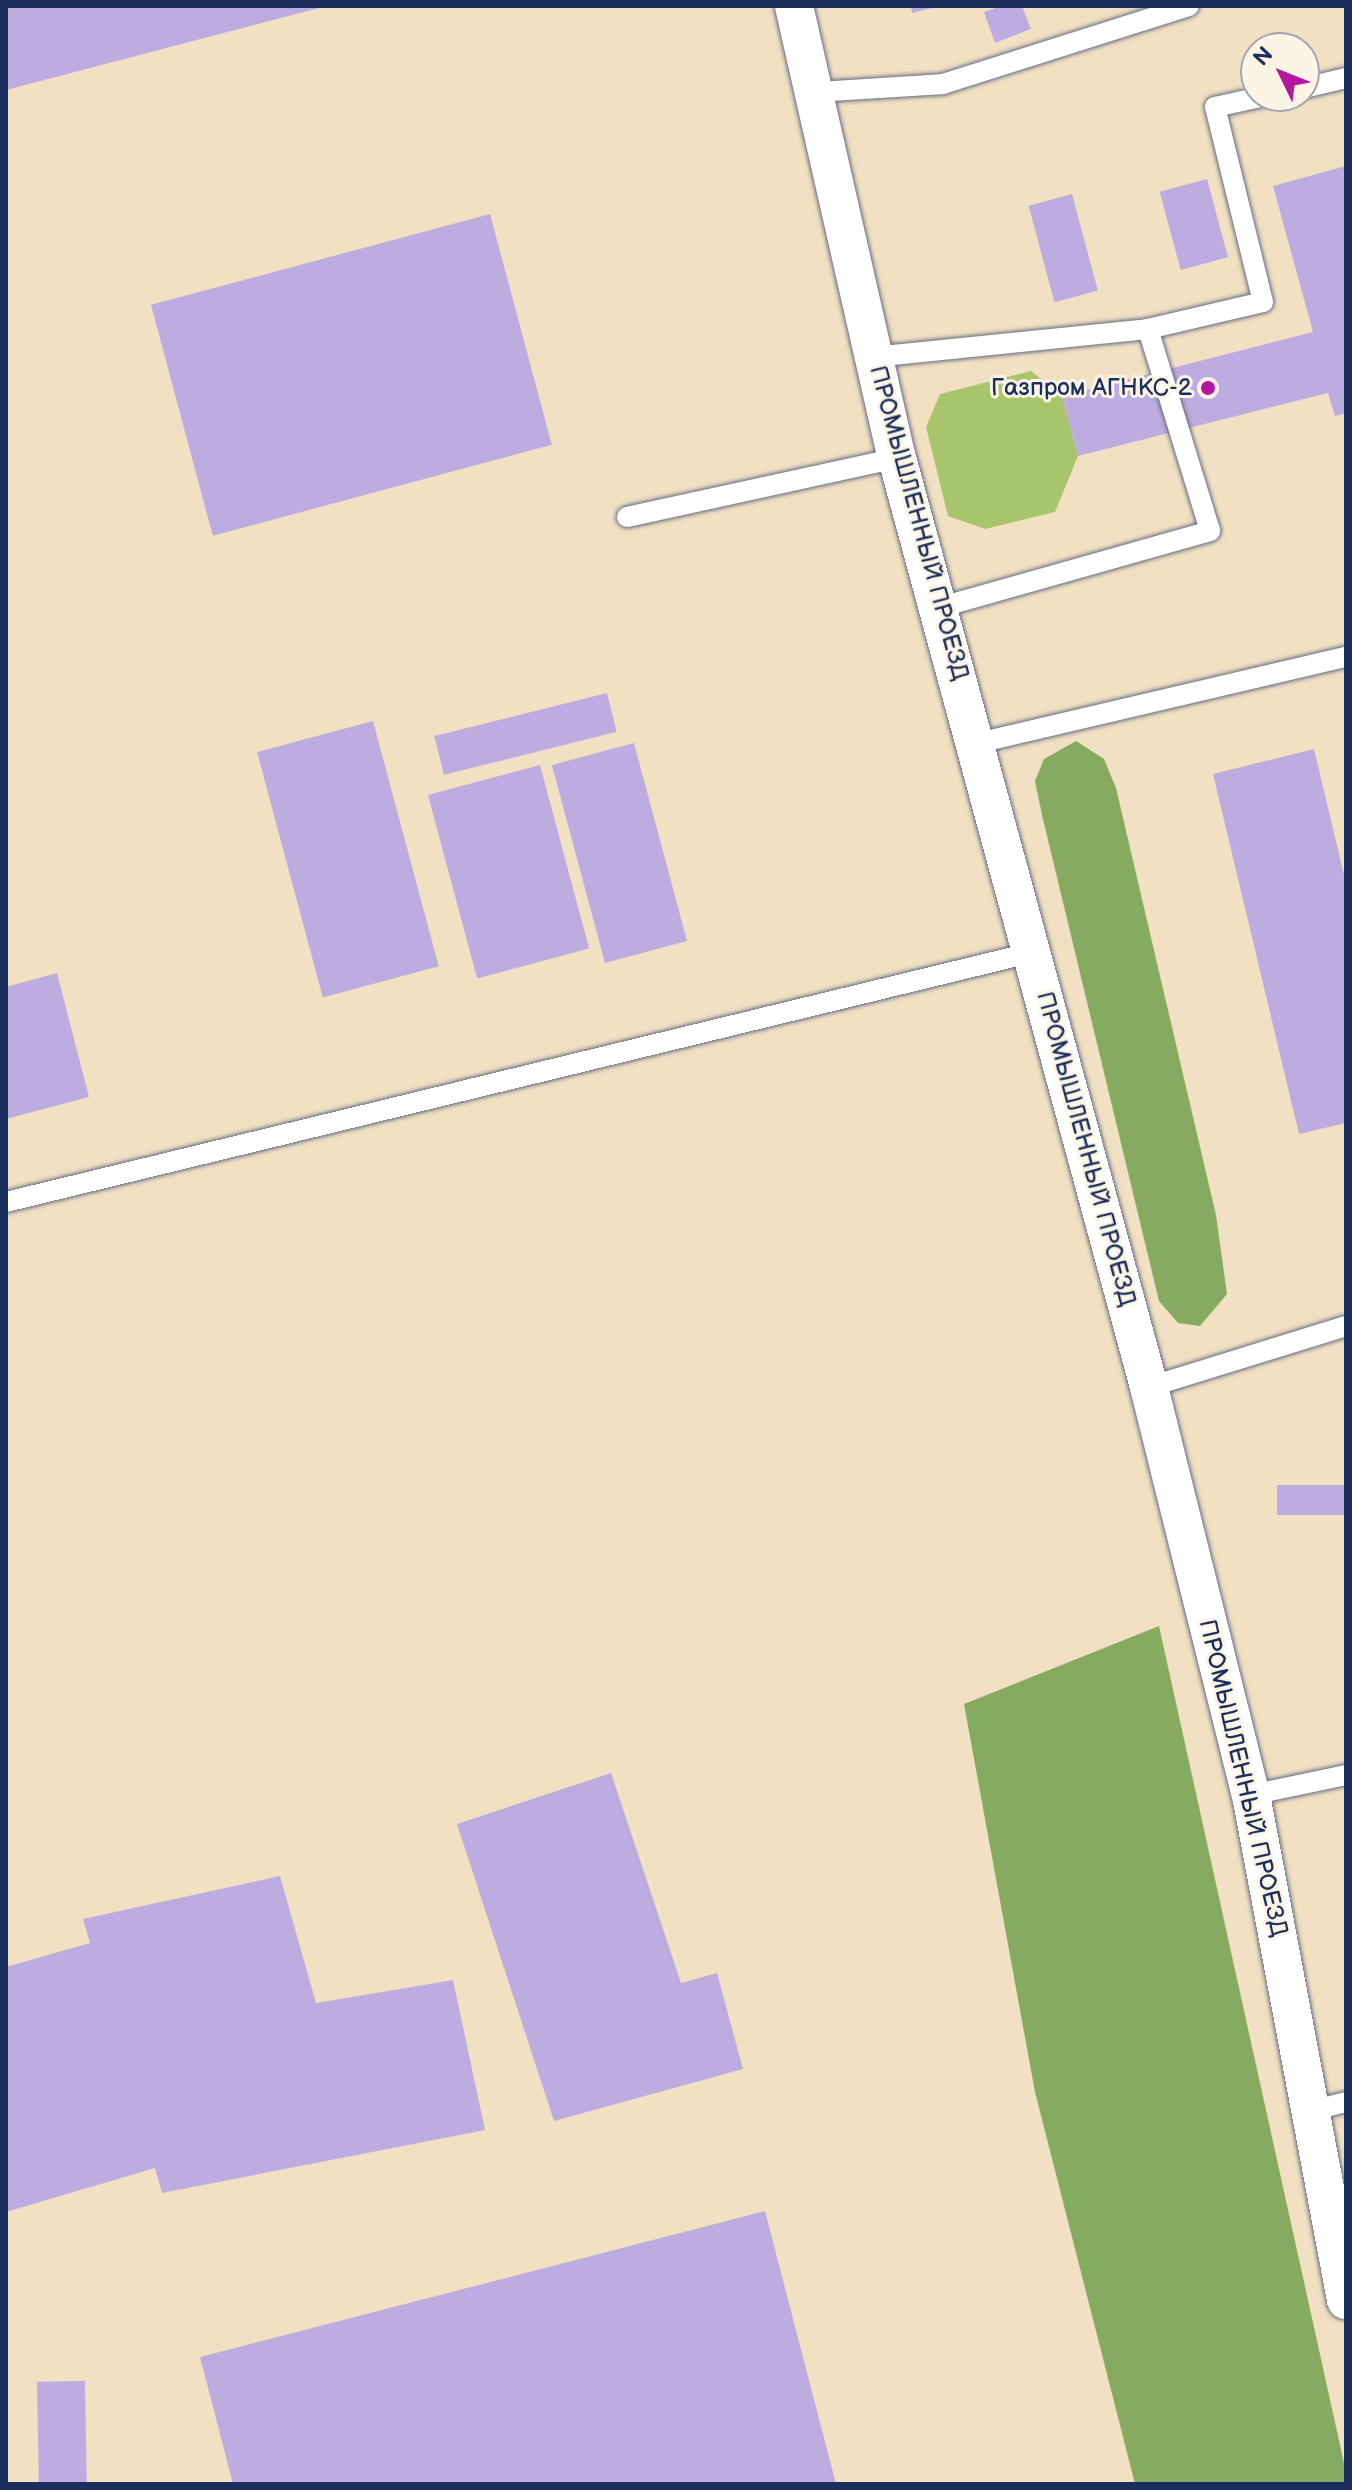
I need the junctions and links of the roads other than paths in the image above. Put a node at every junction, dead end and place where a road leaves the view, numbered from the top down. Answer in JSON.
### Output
{"nodes":[{"id":1,"x":794,"y":6,"type":"edge"},
{"id":2,"x":1189,"y":6,"type":"edge"},
{"id":3,"x":1346,"y":78,"type":"edge"},
{"id":4,"x":1320,"y":84,"type":"edge"},
{"id":5,"x":816,"y":92,"type":"junction"},
{"id":6,"x":1240,"y":102,"type":"edge"},
{"id":7,"x":1148,"y":329,"type":"junction"},
{"id":8,"x":873,"y":357,"type":"junction"},
{"id":9,"x":897,"y":458,"type":"junction"},
{"id":10,"x":627,"y":517,"type":"dead end"},
{"id":11,"x":942,"y":607,"type":"junction"},
{"id":12,"x":1346,"y":657,"type":"edge"},
{"id":13,"x":978,"y":743,"type":"junction"},
{"id":14,"x":1034,"y":952,"type":"junction"},
{"id":15,"x":6,"y":1202,"type":"edge"},
{"id":16,"x":1346,"y":1326,"type":"edge"},
{"id":17,"x":1149,"y":1387,"type":"junction"},
{"id":18,"x":1346,"y":1775,"type":"edge"},
{"id":19,"x":1251,"y":1795,"type":"junction"},
{"id":20,"x":1330,"y":2106,"type":"edge"},
{"id":21,"x":1346,"y":2300,"type":"edge"}],
"edges":[{"from":1,"to":5,"type":"street","name":"ПРОМЫШЛЕННЫЙ ПРОЕЗД"},
{"from":2,"to":5,"type":"lane"},
{"from":3,"to":4,"type":"lane"},
{"from":5,"to":8,"type":"street","name":"ПРОМЫШЛЕННЫЙ ПРОЕЗД"},
{"from":6,"to":7,"type":"lane"},
{"from":7,"to":8,"type":"lane"},
{"from":7,"to":11,"type":"lane"},
{"from":8,"to":9,"type":"street","name":"ПРОМЫШЛЕННЫЙ ПРОЕЗД"},
{"from":9,"to":10,"type":"lane"},
{"from":9,"to":11,"type":"street","name":"ПРОМЫШЛЕННЫЙ ПРОЕЗД"},
{"from":11,"to":13,"type":"street","name":"ПРОМЫШЛЕННЫЙ ПРОЕЗД"},
{"from":12,"to":13,"type":"lane"},
{"from":13,"to":14,"type":"street","name":"ПРОМЫШЛЕННЫЙ ПРОЕЗД"},
{"from":14,"to":15,"type":"lane"},
{"from":14,"to":17,"type":"street","name":"ПРОМЫШЛЕННЫЙ ПРОЕЗД"},
{"from":16,"to":17,"type":"lane"},
{"from":17,"to":19,"type":"street","name":"ПРОМЫШЛЕННЫЙ ПРОЕЗД"},
{"from":18,"to":19,"type":"lane"},
{"from":19,"to":20,"type":"street","name":"ПРОМЫШЛЕННЫЙ ПРОЕЗД"},
{"from":20,"to":21,"type":"street","name":"ПРОМЫШЛЕННЫЙ ПРОЕЗД"}]}
